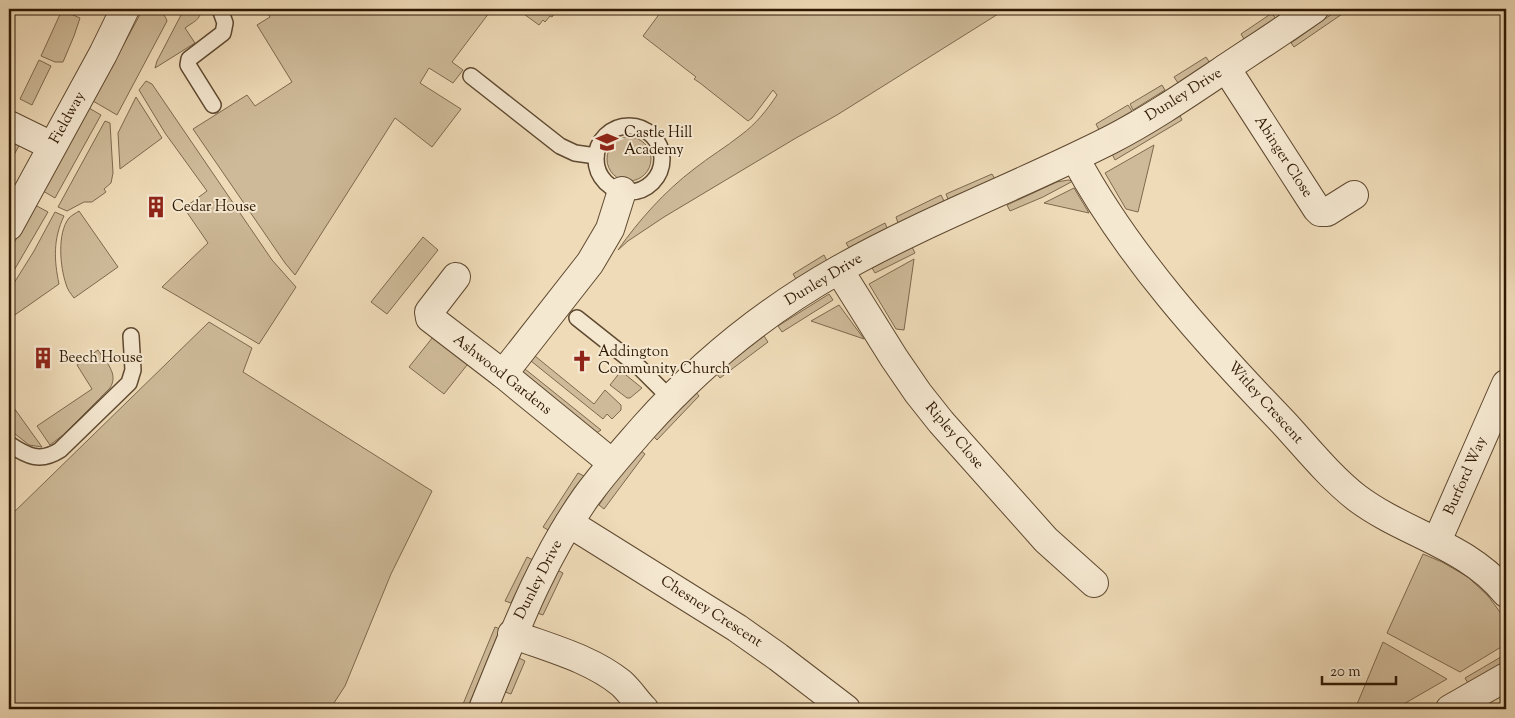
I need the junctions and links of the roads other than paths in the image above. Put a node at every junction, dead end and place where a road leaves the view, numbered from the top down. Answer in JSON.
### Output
{"nodes":[{"id":1,"x":125,"y":9,"type":"edge"},
{"id":2,"x":220,"y":9,"type":"edge"},
{"id":3,"x":1314,"y":9,"type":"edge"},
{"id":4,"x":1226,"y":68,"type":"junction"},
{"id":5,"x":471,"y":76,"type":"dead end"},
{"id":6,"x":213,"y":105,"type":"dead end"},
{"id":7,"x":9,"y":125,"type":"edge"},
{"id":8,"x":52,"y":146,"type":"junction"},
{"id":9,"x":596,"y":156,"type":"junction"},
{"id":10,"x":1075,"y":158,"type":"junction"},
{"id":11,"x":622,"y":191,"type":"junction"},
{"id":12,"x":1354,"y":195,"type":"dead end"},
{"id":13,"x":9,"y":226,"type":"edge"},
{"id":14,"x":839,"y":270,"type":"junction"},
{"id":15,"x":456,"y":277,"type":"dead end"},
{"id":16,"x":577,"y":318,"type":"dead end"},
{"id":17,"x":131,"y":336,"type":"dead end"},
{"id":18,"x":503,"y":374,"type":"junction"},
{"id":19,"x":1506,"y":384,"type":"edge"},
{"id":20,"x":670,"y":398,"type":"junction"},
{"id":21,"x":9,"y":444,"type":"edge"},
{"id":22,"x":612,"y":463,"type":"junction"},
{"id":23,"x":569,"y":522,"type":"junction"},
{"id":24,"x":1438,"y":541,"type":"junction"},
{"id":25,"x":1094,"y":583,"type":"dead end"},
{"id":26,"x":1506,"y":593,"type":"edge"},
{"id":27,"x":512,"y":634,"type":"junction"},
{"id":28,"x":1506,"y":677,"type":"edge"},
{"id":29,"x":483,"y":709,"type":"edge"},
{"id":30,"x":644,"y":709,"type":"edge"},
{"id":31,"x":846,"y":709,"type":"edge"},
{"id":32,"x":1450,"y":709,"type":"edge"}],
"edges":[{"from":1,"to":8,"type":"street","name":"Fieldway"},
{"from":2,"to":6,"type":"lane"},
{"from":3,"to":4,"type":"street","name":"Dunley Drive"},
{"from":4,"to":10,"type":"street","name":"Dunley Drive"},
{"from":4,"to":12,"type":"street","name":"Abinger Close"},
{"from":5,"to":9,"type":"lane"},
{"from":7,"to":8,"type":"street"},
{"from":8,"to":13,"type":"street","name":"Fieldway"},
{"from":9,"to":11,"type":"lane"},
{"from":9,"to":11,"type":"lane"},
{"from":10,"to":14,"type":"street","name":"Dunley Drive"},
{"from":10,"to":24,"type":"street","name":"Witley Crescent"},
{"from":11,"to":18,"type":"street"},
{"from":14,"to":20,"type":"street","name":"Dunley Drive"},
{"from":14,"to":25,"type":"street","name":"Ripley Close"},
{"from":15,"to":18,"type":"street","name":"Ashwood Gardens"},
{"from":16,"to":20,"type":"lane"},
{"from":17,"to":21,"type":"lane"},
{"from":18,"to":22,"type":"street","name":"Ashwood Gardens"},
{"from":19,"to":24,"type":"street","name":"Burford Way"},
{"from":20,"to":22,"type":"street","name":"Dunley Drive"},
{"from":22,"to":23,"type":"street","name":"Dunley Drive"},
{"from":23,"to":27,"type":"street","name":"Dunley Drive"},
{"from":23,"to":31,"type":"street","name":"Chesney Crescent"},
{"from":24,"to":26,"type":"street","name":"Witley Crescent"},
{"from":27,"to":29,"type":"street","name":"Dunley Drive"},
{"from":27,"to":30,"type":"street"},
{"from":28,"to":32,"type":"street"}]}
